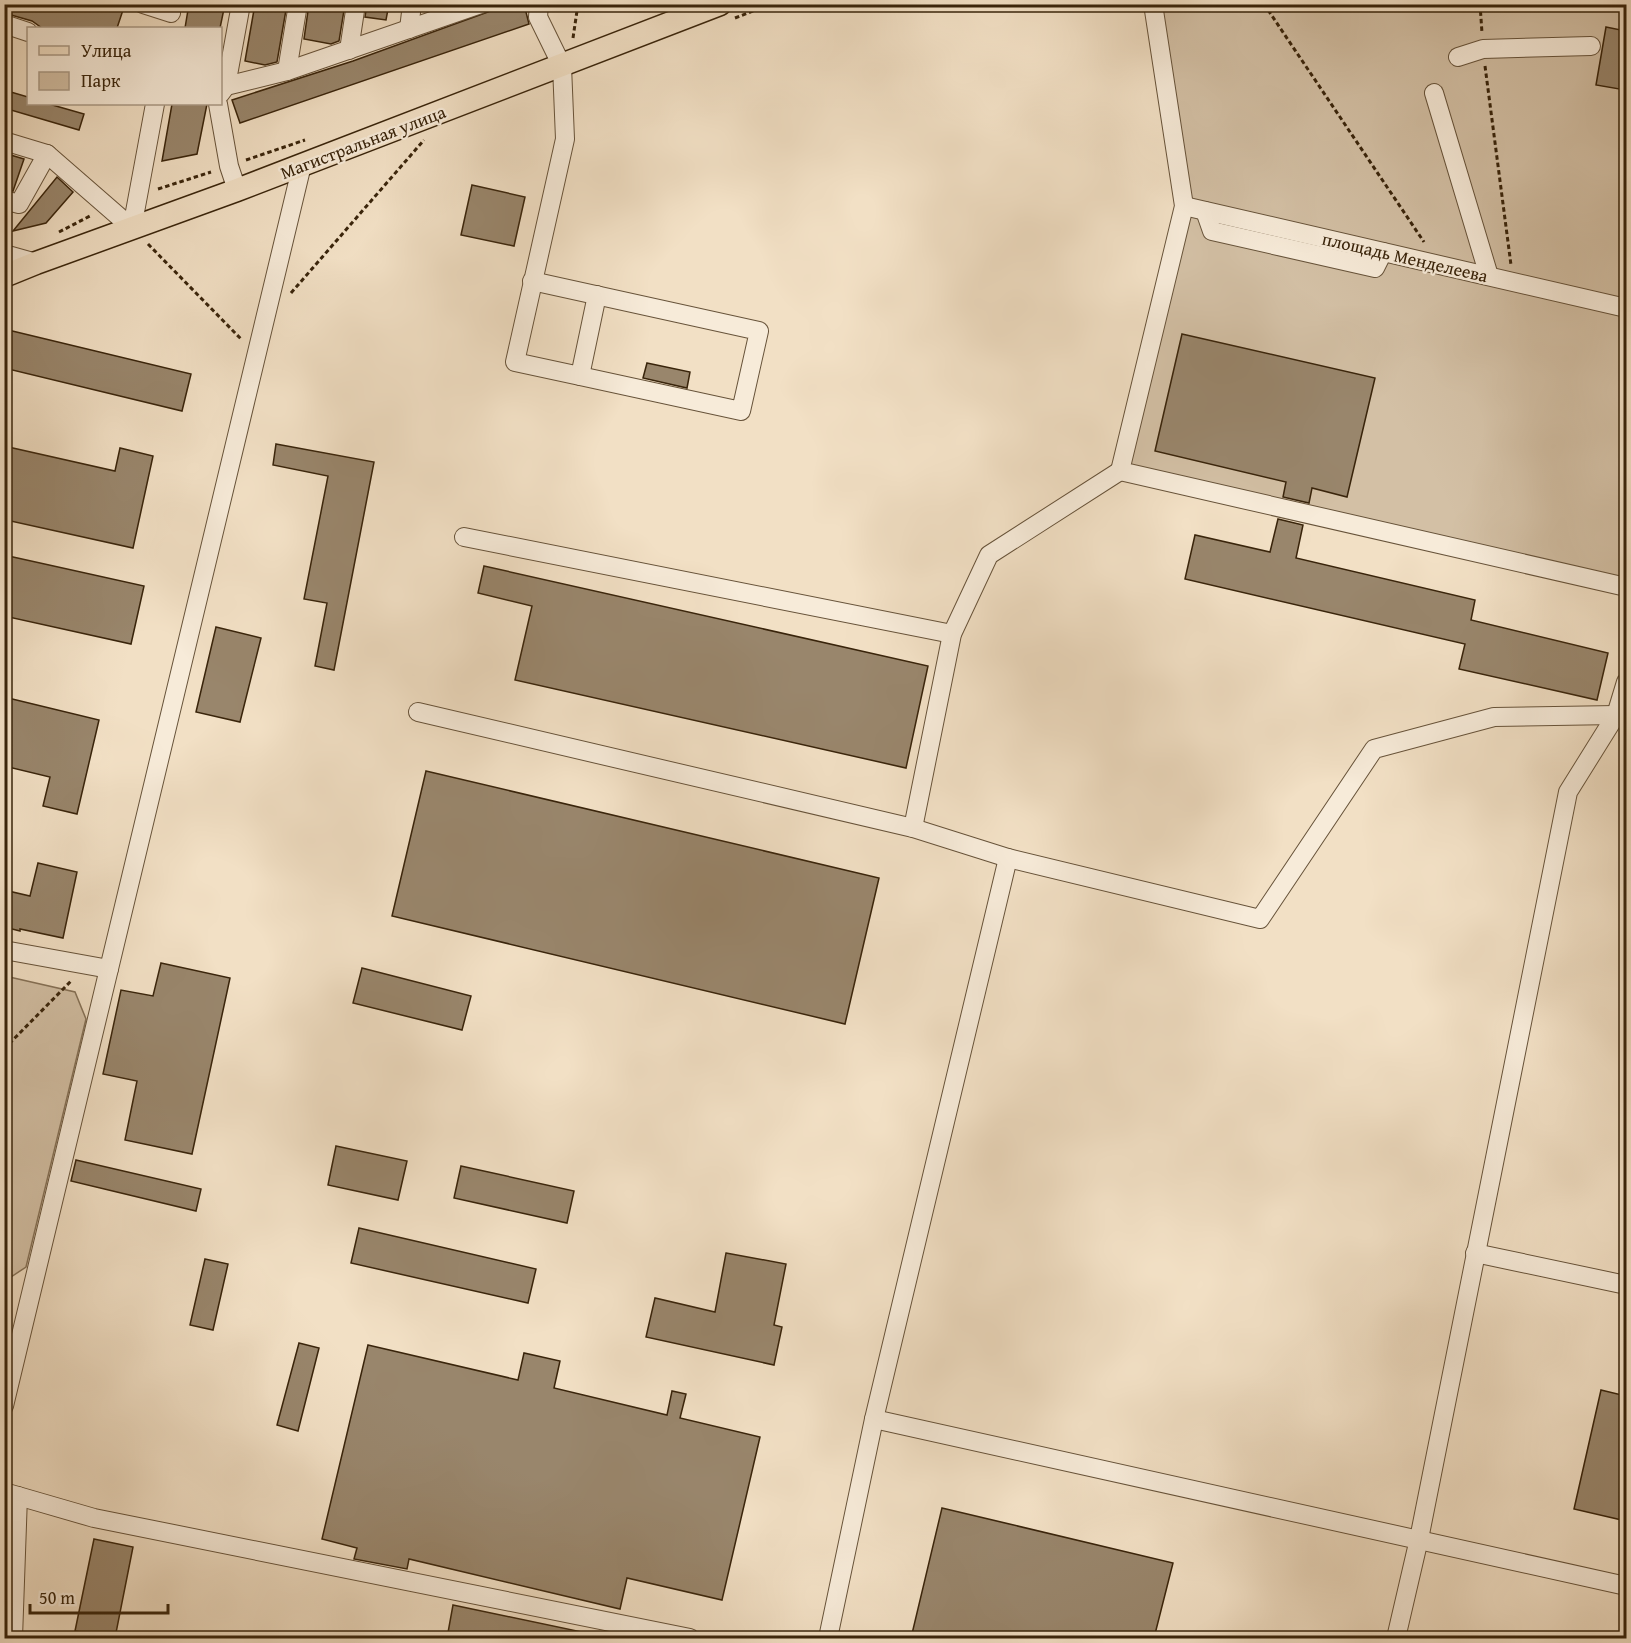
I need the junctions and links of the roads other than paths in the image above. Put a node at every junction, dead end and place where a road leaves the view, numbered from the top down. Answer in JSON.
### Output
{"nodes":[{"id":1,"x":143,"y":4,"type":"edge"},
{"id":2,"x":241,"y":4,"type":"edge"},
{"id":3,"x":298,"y":4,"type":"edge"},
{"id":4,"x":356,"y":4,"type":"edge"},
{"id":5,"x":412,"y":4,"type":"edge"},
{"id":6,"x":539,"y":4,"type":"edge"},
{"id":7,"x":720,"y":4,"type":"edge"},
{"id":8,"x":1154,"y":4,"type":"edge"},
{"id":9,"x":474,"y":6,"type":"edge"},
{"id":10,"x":171,"y":15,"type":"edge"},
{"id":11,"x":4,"y":24,"type":"edge"},
{"id":12,"x":409,"y":29,"type":"junction"},
{"id":13,"x":27,"y":32,"type":"edge"},
{"id":14,"x":1592,"y":46,"type":"dead end"},
{"id":15,"x":349,"y":50,"type":"junction"},
{"id":16,"x":566,"y":57,"type":"junction"},
{"id":17,"x":1458,"y":57,"type":"dead end"},
{"id":18,"x":287,"y":71,"type":"junction"},
{"id":19,"x":223,"y":90,"type":"edge"},
{"id":20,"x":1434,"y":93,"type":"dead end"},
{"id":21,"x":155,"y":105,"type":"edge"},
{"id":22,"x":218,"y":105,"type":"edge"},
{"id":23,"x":4,"y":141,"type":"edge"},
{"id":24,"x":47,"y":154,"type":"junction"},
{"id":25,"x":302,"y":165,"type":"junction"},
{"id":26,"x":237,"y":190,"type":"junction"},
{"id":27,"x":4,"y":200,"type":"edge"},
{"id":28,"x":1184,"y":206,"type":"junction"},
{"id":29,"x":132,"y":228,"type":"junction"},
{"id":30,"x":4,"y":254,"type":"edge"},
{"id":31,"x":36,"y":263,"type":"junction"},
{"id":32,"x":4,"y":276,"type":"edge"},
{"id":33,"x":1489,"y":276,"type":"junction"},
{"id":34,"x":532,"y":281,"type":"junction"},
{"id":35,"x":597,"y":296,"type":"junction"},
{"id":36,"x":1626,"y":308,"type":"edge"},
{"id":37,"x":580,"y":376,"type":"junction"},
{"id":38,"x":1120,"y":471,"type":"junction"},
{"id":39,"x":464,"y":537,"type":"dead end"},
{"id":40,"x":1626,"y":587,"type":"edge"},
{"id":41,"x":952,"y":634,"type":"junction"},
{"id":42,"x":1626,"y":682,"type":"edge"},
{"id":43,"x":418,"y":712,"type":"dead end"},
{"id":44,"x":1616,"y":715,"type":"junction"},
{"id":45,"x":913,"y":828,"type":"junction"},
{"id":46,"x":1008,"y":858,"type":"junction"},
{"id":47,"x":4,"y":950,"type":"edge"},
{"id":48,"x":109,"y":969,"type":"junction"},
{"id":49,"x":1475,"y":1253,"type":"junction"},
{"id":50,"x":1626,"y":1285,"type":"edge"},
{"id":51,"x":4,"y":1406,"type":"edge"},
{"id":52,"x":874,"y":1419,"type":"junction"},
{"id":53,"x":11,"y":1494,"type":"edge"},
{"id":54,"x":1419,"y":1539,"type":"junction"},
{"id":55,"x":1626,"y":1586,"type":"edge"},
{"id":56,"x":13,"y":1638,"type":"edge"},
{"id":57,"x":690,"y":1638,"type":"edge"},
{"id":58,"x":828,"y":1638,"type":"edge"},
{"id":59,"x":1396,"y":1638,"type":"edge"}],
"edges":[{"from":1,"to":10,"type":"street"},
{"from":2,"to":19,"type":"street"},
{"from":3,"to":18,"type":"street"},
{"from":4,"to":15,"type":"street"},
{"from":5,"to":12,"type":"street"},
{"from":6,"to":16,"type":"street"},
{"from":7,"to":16,"type":"main road","name":"Магистральная улица"},
{"from":8,"to":28,"type":"street"},
{"from":9,"to":12,"type":"street"},
{"from":11,"to":13,"type":"street"},
{"from":12,"to":15,"type":"street"},
{"from":14,"to":17,"type":"street"},
{"from":15,"to":18,"type":"street"},
{"from":16,"to":25,"type":"main road","name":"Магистральная улица"},
{"from":16,"to":34,"type":"street"},
{"from":18,"to":19,"type":"street"},
{"from":20,"to":33,"type":"street"},
{"from":21,"to":29,"type":"street"},
{"from":22,"to":26,"type":"street"},
{"from":23,"to":24,"type":"street"},
{"from":24,"to":27,"type":"street"},
{"from":24,"to":29,"type":"street"},
{"from":25,"to":26,"type":"main road","name":"Магистральная улица"},
{"from":25,"to":48,"type":"street"},
{"from":26,"to":29,"type":"main road","name":"Магистральная улица"},
{"from":28,"to":33,"type":"street","name":"площадь Менделеева"},
{"from":28,"to":38,"type":"street"},
{"from":29,"to":31,"type":"main road","name":"Магистральная улица"},
{"from":30,"to":31,"type":"street"},
{"from":31,"to":32,"type":"main road","name":"Магистральная улица"},
{"from":33,"to":36,"type":"street","name":"площадь Менделеева"},
{"from":34,"to":35,"type":"street"},
{"from":34,"to":37,"type":"street"},
{"from":35,"to":37,"type":"street"},
{"from":35,"to":37,"type":"street"},
{"from":38,"to":40,"type":"street"},
{"from":38,"to":41,"type":"street"},
{"from":39,"to":41,"type":"street"},
{"from":41,"to":45,"type":"street"},
{"from":42,"to":44,"type":"street"},
{"from":43,"to":45,"type":"street"},
{"from":44,"to":46,"type":"street"},
{"from":44,"to":49,"type":"street"},
{"from":45,"to":46,"type":"street"},
{"from":46,"to":52,"type":"street"},
{"from":47,"to":48,"type":"street"},
{"from":48,"to":51,"type":"street"},
{"from":49,"to":50,"type":"street"},
{"from":49,"to":54,"type":"street"},
{"from":52,"to":54,"type":"street"},
{"from":52,"to":58,"type":"street"},
{"from":53,"to":56,"type":"street"},
{"from":53,"to":57,"type":"street"},
{"from":54,"to":55,"type":"street"},
{"from":54,"to":59,"type":"street"}]}
